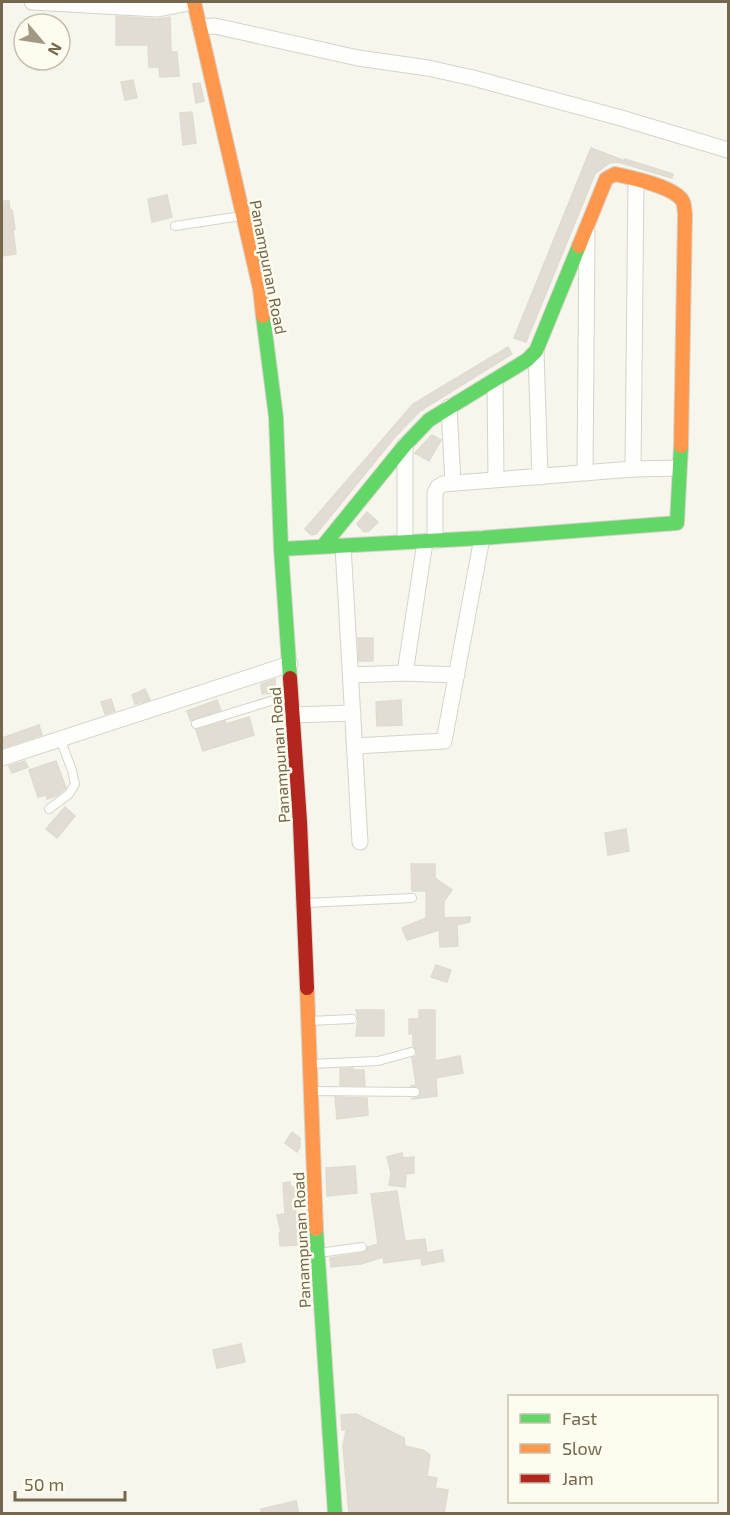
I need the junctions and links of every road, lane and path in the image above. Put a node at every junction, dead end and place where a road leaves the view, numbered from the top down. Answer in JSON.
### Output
{"nodes":[{"id":1,"x":32,"y":2,"type":"edge"},
{"id":2,"x":49,"y":2,"type":"edge"},
{"id":3,"x":194,"y":2,"type":"edge"},
{"id":4,"x":200,"y":27,"type":"junction"},
{"id":5,"x":729,"y":150,"type":"edge"},
{"id":6,"x":636,"y":180,"type":"junction"},
{"id":7,"x":243,"y":215,"type":"junction"},
{"id":8,"x":587,"y":222,"type":"junction"},
{"id":9,"x":175,"y":226,"type":"dead end"},
{"id":10,"x":536,"y":351,"type":"junction"},
{"id":11,"x":495,"y":380,"type":"junction"},
{"id":12,"x":449,"y":407,"type":"junction"},
{"id":13,"x":405,"y":445,"type":"junction"},
{"id":14,"x":680,"y":468,"type":"junction"},
{"id":15,"x":633,"y":470,"type":"junction"},
{"id":16,"x":585,"y":473,"type":"junction"},
{"id":17,"x":540,"y":477,"type":"junction"},
{"id":18,"x":496,"y":479,"type":"junction"},
{"id":19,"x":453,"y":483,"type":"junction"},
{"id":20,"x":482,"y":538,"type":"junction"},
{"id":21,"x":430,"y":541,"type":"junction"},
{"id":22,"x":405,"y":542,"type":"junction"},
{"id":23,"x":323,"y":546,"type":"junction"},
{"id":24,"x":343,"y":546,"type":"junction"},
{"id":25,"x":281,"y":549,"type":"junction"},
{"id":26,"x":290,"y":664,"type":"junction"},
{"id":27,"x":405,"y":673,"type":"junction"},
{"id":28,"x":351,"y":675,"type":"junction"},
{"id":29,"x":457,"y":675,"type":"junction"},
{"id":30,"x":291,"y":694,"type":"junction"},
{"id":31,"x":353,"y":713,"type":"junction"},
{"id":32,"x":292,"y":715,"type":"junction"},
{"id":33,"x":196,"y":724,"type":"dead end"},
{"id":34,"x":60,"y":739,"type":"junction"},
{"id":35,"x":355,"y":746,"type":"junction"},
{"id":36,"x":2,"y":758,"type":"edge"},
{"id":37,"x":49,"y":809,"type":"dead end"},
{"id":38,"x":360,"y":842,"type":"dead end"},
{"id":39,"x":412,"y":898,"type":"dead end"},
{"id":40,"x":303,"y":903,"type":"junction"},
{"id":41,"x":352,"y":1020,"type":"dead end"},
{"id":42,"x":307,"y":1021,"type":"junction"},
{"id":43,"x":411,"y":1052,"type":"dead end"},
{"id":44,"x":309,"y":1064,"type":"junction"},
{"id":45,"x":310,"y":1091,"type":"junction"},
{"id":46,"x":415,"y":1092,"type":"dead end"},
{"id":47,"x":362,"y":1247,"type":"dead end"},
{"id":48,"x":317,"y":1253,"type":"junction"},
{"id":49,"x":335,"y":1514,"type":"edge"}],
"edges":[{"from":1,"to":2,"type":"street"},
{"from":2,"to":3,"type":"street"},
{"from":3,"to":4,"type":"street","name":"Panampunan Road"},
{"from":4,"to":5,"type":"street"},
{"from":4,"to":7,"type":"street","name":"Panampunan Road"},
{"from":6,"to":8,"type":"street"},
{"from":6,"to":14,"type":"street"},
{"from":6,"to":15,"type":"street"},
{"from":7,"to":9,"type":"lane"},
{"from":7,"to":25,"type":"street","name":"Panampunan Road"},
{"from":8,"to":10,"type":"street"},
{"from":8,"to":16,"type":"street"},
{"from":10,"to":11,"type":"street"},
{"from":10,"to":17,"type":"street"},
{"from":11,"to":12,"type":"street"},
{"from":11,"to":18,"type":"street"},
{"from":12,"to":13,"type":"street"},
{"from":12,"to":19,"type":"street"},
{"from":13,"to":22,"type":"street"},
{"from":13,"to":23,"type":"street"},
{"from":14,"to":15,"type":"street"},
{"from":14,"to":20,"type":"street"},
{"from":15,"to":16,"type":"street"},
{"from":16,"to":17,"type":"street"},
{"from":17,"to":18,"type":"street"},
{"from":18,"to":19,"type":"street"},
{"from":19,"to":21,"type":"street"},
{"from":20,"to":21,"type":"street"},
{"from":20,"to":29,"type":"street"},
{"from":21,"to":22,"type":"street"},
{"from":21,"to":27,"type":"street"},
{"from":22,"to":24,"type":"street"},
{"from":23,"to":24,"type":"street"},
{"from":23,"to":25,"type":"street"},
{"from":24,"to":28,"type":"street"},
{"from":25,"to":26,"type":"street","name":"Panampunan Road"},
{"from":26,"to":30,"type":"street","name":"Panampunan Road"},
{"from":26,"to":34,"type":"street"},
{"from":27,"to":28,"type":"street"},
{"from":27,"to":29,"type":"street"},
{"from":28,"to":31,"type":"street"},
{"from":29,"to":35,"type":"street"},
{"from":30,"to":32,"type":"street","name":"Panampunan Road"},
{"from":30,"to":33,"type":"lane"},
{"from":31,"to":32,"type":"street"},
{"from":31,"to":35,"type":"street"},
{"from":32,"to":40,"type":"street","name":"Panampunan Road"},
{"from":34,"to":36,"type":"street"},
{"from":34,"to":37,"type":"lane"},
{"from":35,"to":38,"type":"street"},
{"from":39,"to":40,"type":"lane"},
{"from":40,"to":42,"type":"street","name":"Panampunan Road"},
{"from":41,"to":42,"type":"lane"},
{"from":42,"to":44,"type":"street","name":"Panampunan Road"},
{"from":43,"to":44,"type":"lane"},
{"from":44,"to":45,"type":"street","name":"Panampunan Road"},
{"from":45,"to":46,"type":"lane"},
{"from":45,"to":48,"type":"street","name":"Panampunan Road"},
{"from":47,"to":48,"type":"lane"},
{"from":48,"to":49,"type":"street","name":"Panampunan Road"}]}
